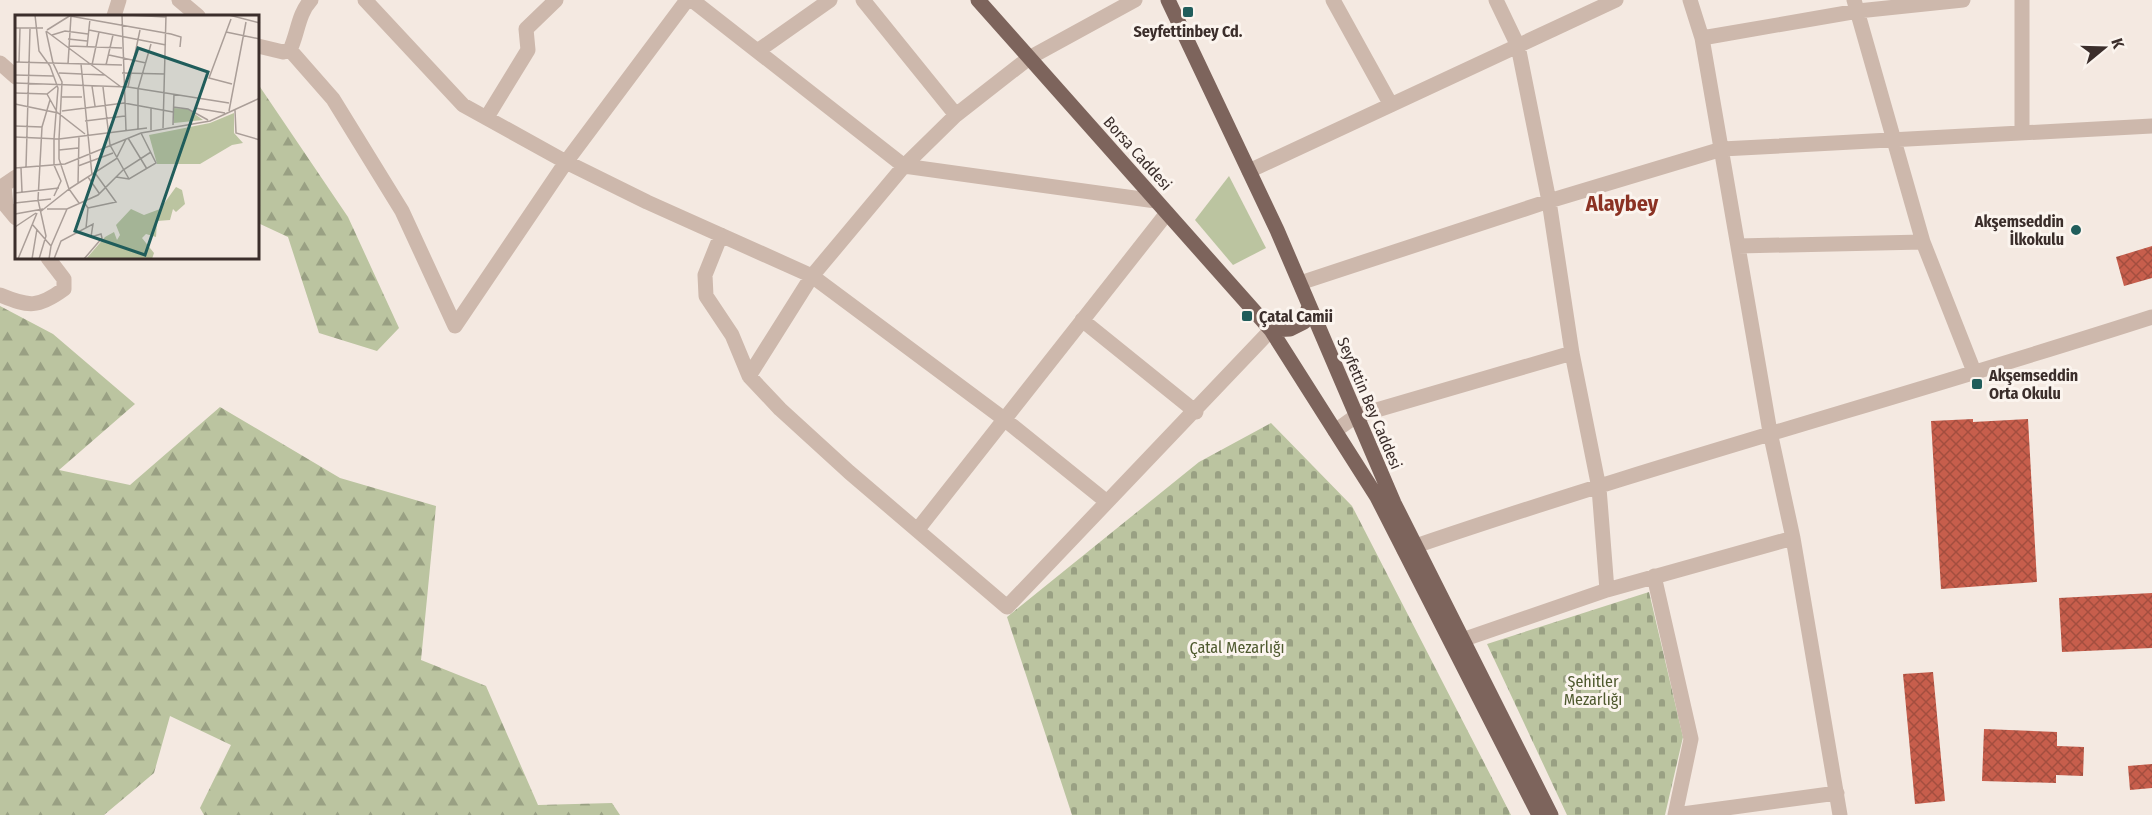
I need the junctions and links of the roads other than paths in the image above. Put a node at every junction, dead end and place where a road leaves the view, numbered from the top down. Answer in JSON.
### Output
{"nodes":[{"id":1,"x":119,"y":0,"type":"edge"},
{"id":2,"x":178,"y":0,"type":"edge"},
{"id":3,"x":311,"y":0,"type":"edge"},
{"id":4,"x":365,"y":0,"type":"edge"},
{"id":5,"x":556,"y":0,"type":"edge"},
{"id":6,"x":687,"y":0,"type":"edge"},
{"id":7,"x":693,"y":0,"type":"edge"},
{"id":8,"x":830,"y":0,"type":"edge"},
{"id":9,"x":863,"y":0,"type":"edge"},
{"id":10,"x":978,"y":0,"type":"edge"},
{"id":11,"x":1135,"y":0,"type":"edge"},
{"id":12,"x":1168,"y":0,"type":"edge"},
{"id":13,"x":1333,"y":0,"type":"edge"},
{"id":14,"x":1496,"y":0,"type":"edge"},
{"id":15,"x":1616,"y":0,"type":"edge"},
{"id":16,"x":1690,"y":0,"type":"edge"},
{"id":17,"x":1963,"y":0,"type":"edge"},
{"id":18,"x":2022,"y":0,"type":"edge"},
{"id":19,"x":1856,"y":5,"type":"edge"},
{"id":20,"x":114,"y":15,"type":"edge"},
{"id":21,"x":197,"y":15,"type":"edge"},
{"id":22,"x":1702,"y":38,"type":"junction"},
{"id":23,"x":260,"y":46,"type":"edge"},
{"id":24,"x":1518,"y":46,"type":"junction"},
{"id":25,"x":290,"y":50,"type":"junction"},
{"id":26,"x":759,"y":50,"type":"junction"},
{"id":27,"x":1029,"y":58,"type":"junction"},
{"id":28,"x":0,"y":63,"type":"edge"},
{"id":29,"x":15,"y":76,"type":"edge"},
{"id":30,"x":1391,"y":105,"type":"junction"},
{"id":31,"x":956,"y":115,"type":"junction"},
{"id":32,"x":488,"y":117,"type":"junction"},
{"id":33,"x":2152,"y":126,"type":"edge"},
{"id":34,"x":2022,"y":133,"type":"junction"},
{"id":35,"x":1893,"y":138,"type":"junction"},
{"id":36,"x":1722,"y":149,"type":"junction"},
{"id":37,"x":566,"y":162,"type":"junction"},
{"id":38,"x":904,"y":166,"type":"junction"},
{"id":39,"x":1249,"y":171,"type":"junction"},
{"id":40,"x":15,"y":178,"type":"edge"},
{"id":41,"x":3,"y":199,"type":"edge"},
{"id":42,"x":1156,"y":201,"type":"junction"},
{"id":43,"x":1549,"y":201,"type":"junction"},
{"id":44,"x":1167,"y":213,"type":"junction"},
{"id":45,"x":15,"y":217,"type":"edge"},
{"id":46,"x":721,"y":236,"type":"junction"},
{"id":47,"x":1923,"y":242,"type":"junction"},
{"id":48,"x":1738,"y":246,"type":"junction"},
{"id":49,"x":50,"y":260,"type":"edge"},
{"id":50,"x":812,"y":276,"type":"junction"},
{"id":51,"x":1300,"y":284,"type":"junction"},
{"id":52,"x":0,"y":295,"type":"edge"},
{"id":53,"x":1309,"y":306,"type":"junction"},
{"id":54,"x":2152,"y":317,"type":"edge"},
{"id":55,"x":1082,"y":320,"type":"junction"},
{"id":56,"x":1271,"y":330,"type":"junction"},
{"id":57,"x":1572,"y":353,"type":"junction"},
{"id":58,"x":1975,"y":374,"type":"junction"},
{"id":59,"x":748,"y":376,"type":"junction"},
{"id":60,"x":1196,"y":411,"type":"junction"},
{"id":61,"x":1356,"y":416,"type":"junction"},
{"id":62,"x":1004,"y":419,"type":"junction"},
{"id":63,"x":1335,"y":431,"type":"junction"},
{"id":64,"x":1770,"y":432,"type":"junction"},
{"id":65,"x":1599,"y":488,"type":"junction"},
{"id":66,"x":1107,"y":502,"type":"junction"},
{"id":67,"x":918,"y":529,"type":"junction"},
{"id":68,"x":1792,"y":537,"type":"junction"},
{"id":69,"x":1409,"y":548,"type":"junction"},
{"id":70,"x":1654,"y":576,"type":"junction"},
{"id":71,"x":1606,"y":590,"type":"junction"},
{"id":72,"x":1457,"y":642,"type":"junction"},
{"id":73,"x":1837,"y":793,"type":"junction"},
{"id":74,"x":1725,"y":812,"type":"edge"},
{"id":75,"x":1539,"y":815,"type":"edge"},
{"id":76,"x":1551,"y":815,"type":"edge"},
{"id":77,"x":1675,"y":815,"type":"edge"},
{"id":78,"x":1840,"y":815,"type":"edge"}],
"edges":[{"from":1,"to":20,"type":"street"},
{"from":2,"to":21,"type":"street"},
{"from":3,"to":25,"type":"street"},
{"from":4,"to":32,"type":"street"},
{"from":5,"to":32,"type":"street"},
{"from":6,"to":37,"type":"street"},
{"from":7,"to":26,"type":"street"},
{"from":8,"to":26,"type":"street"},
{"from":9,"to":31,"type":"street"},
{"from":10,"to":27,"type":"main road","name":"Borsa Caddesi"},
{"from":11,"to":27,"type":"street"},
{"from":12,"to":39,"type":"main road","name":"Seyfettin Bey Caddesi"},
{"from":13,"to":30,"type":"street"},
{"from":14,"to":24,"type":"street"},
{"from":15,"to":24,"type":"street"},
{"from":16,"to":22,"type":"street"},
{"from":17,"to":19,"type":"street"},
{"from":18,"to":34,"type":"street"},
{"from":19,"to":22,"type":"street"},
{"from":19,"to":35,"type":"street"},
{"from":22,"to":36,"type":"street"},
{"from":23,"to":25,"type":"street"},
{"from":24,"to":30,"type":"street"},
{"from":24,"to":43,"type":"street"},
{"from":25,"to":37,"type":"street"},
{"from":26,"to":38,"type":"street"},
{"from":27,"to":31,"type":"street"},
{"from":27,"to":42,"type":"main road","name":"Borsa Caddesi"},
{"from":28,"to":29,"type":"street"},
{"from":30,"to":39,"type":"street"},
{"from":31,"to":38,"type":"street"},
{"from":32,"to":37,"type":"street"},
{"from":33,"to":34,"type":"street"},
{"from":34,"to":35,"type":"street"},
{"from":35,"to":36,"type":"street"},
{"from":35,"to":47,"type":"street"},
{"from":36,"to":43,"type":"street"},
{"from":36,"to":48,"type":"street"},
{"from":37,"to":46,"type":"street"},
{"from":38,"to":42,"type":"street"},
{"from":38,"to":50,"type":"street"},
{"from":39,"to":51,"type":"main road","name":"Seyfettin Bey Caddesi"},
{"from":40,"to":41,"type":"street"},
{"from":41,"to":45,"type":"street"},
{"from":42,"to":44,"type":"main road","name":"Borsa Caddesi"},
{"from":43,"to":51,"type":"street"},
{"from":43,"to":57,"type":"street"},
{"from":44,"to":55,"type":"street"},
{"from":44,"to":56,"type":"main road","name":"Borsa Caddesi"},
{"from":46,"to":50,"type":"street"},
{"from":46,"to":59,"type":"street"},
{"from":47,"to":48,"type":"street"},
{"from":47,"to":58,"type":"street"},
{"from":48,"to":64,"type":"street"},
{"from":49,"to":52,"type":"street"},
{"from":50,"to":59,"type":"street"},
{"from":50,"to":62,"type":"street"},
{"from":51,"to":53,"type":"main road","name":"Seyfettin Bey Caddesi"},
{"from":53,"to":56,"type":"main road"},
{"from":53,"to":61,"type":"main road","name":"Seyfettin Bey Caddesi"},
{"from":54,"to":58,"type":"street"},
{"from":55,"to":60,"type":"street"},
{"from":55,"to":62,"type":"street"},
{"from":56,"to":60,"type":"street"},
{"from":56,"to":63,"type":"main road","name":"Seyfettin Bey Caddesi"},
{"from":57,"to":61,"type":"street"},
{"from":57,"to":65,"type":"street"},
{"from":58,"to":64,"type":"street"},
{"from":59,"to":67,"type":"street"},
{"from":60,"to":66,"type":"street"},
{"from":61,"to":63,"type":"street"},
{"from":61,"to":69,"type":"main road","name":"Seyfettin Bey Caddesi"},
{"from":62,"to":66,"type":"street"},
{"from":62,"to":67,"type":"street"},
{"from":63,"to":69,"type":"main road","name":"Seyfettin Bey Caddesi"},
{"from":64,"to":65,"type":"street"},
{"from":64,"to":68,"type":"street"},
{"from":65,"to":69,"type":"street"},
{"from":65,"to":71,"type":"street"},
{"from":66,"to":67,"type":"street"},
{"from":68,"to":70,"type":"street"},
{"from":68,"to":73,"type":"street"},
{"from":69,"to":72,"type":"main road","name":"Seyfettin Bey Caddesi"},
{"from":70,"to":71,"type":"street"},
{"from":70,"to":77,"type":"street"},
{"from":71,"to":72,"type":"street"},
{"from":72,"to":75,"type":"main road","name":"Seyfettin Bey Caddesi"},
{"from":72,"to":76,"type":"main road","name":"Seyfettin Bey Caddesi"},
{"from":73,"to":74,"type":"street"},
{"from":73,"to":78,"type":"street"},
{"from":74,"to":77,"type":"street"}]}
